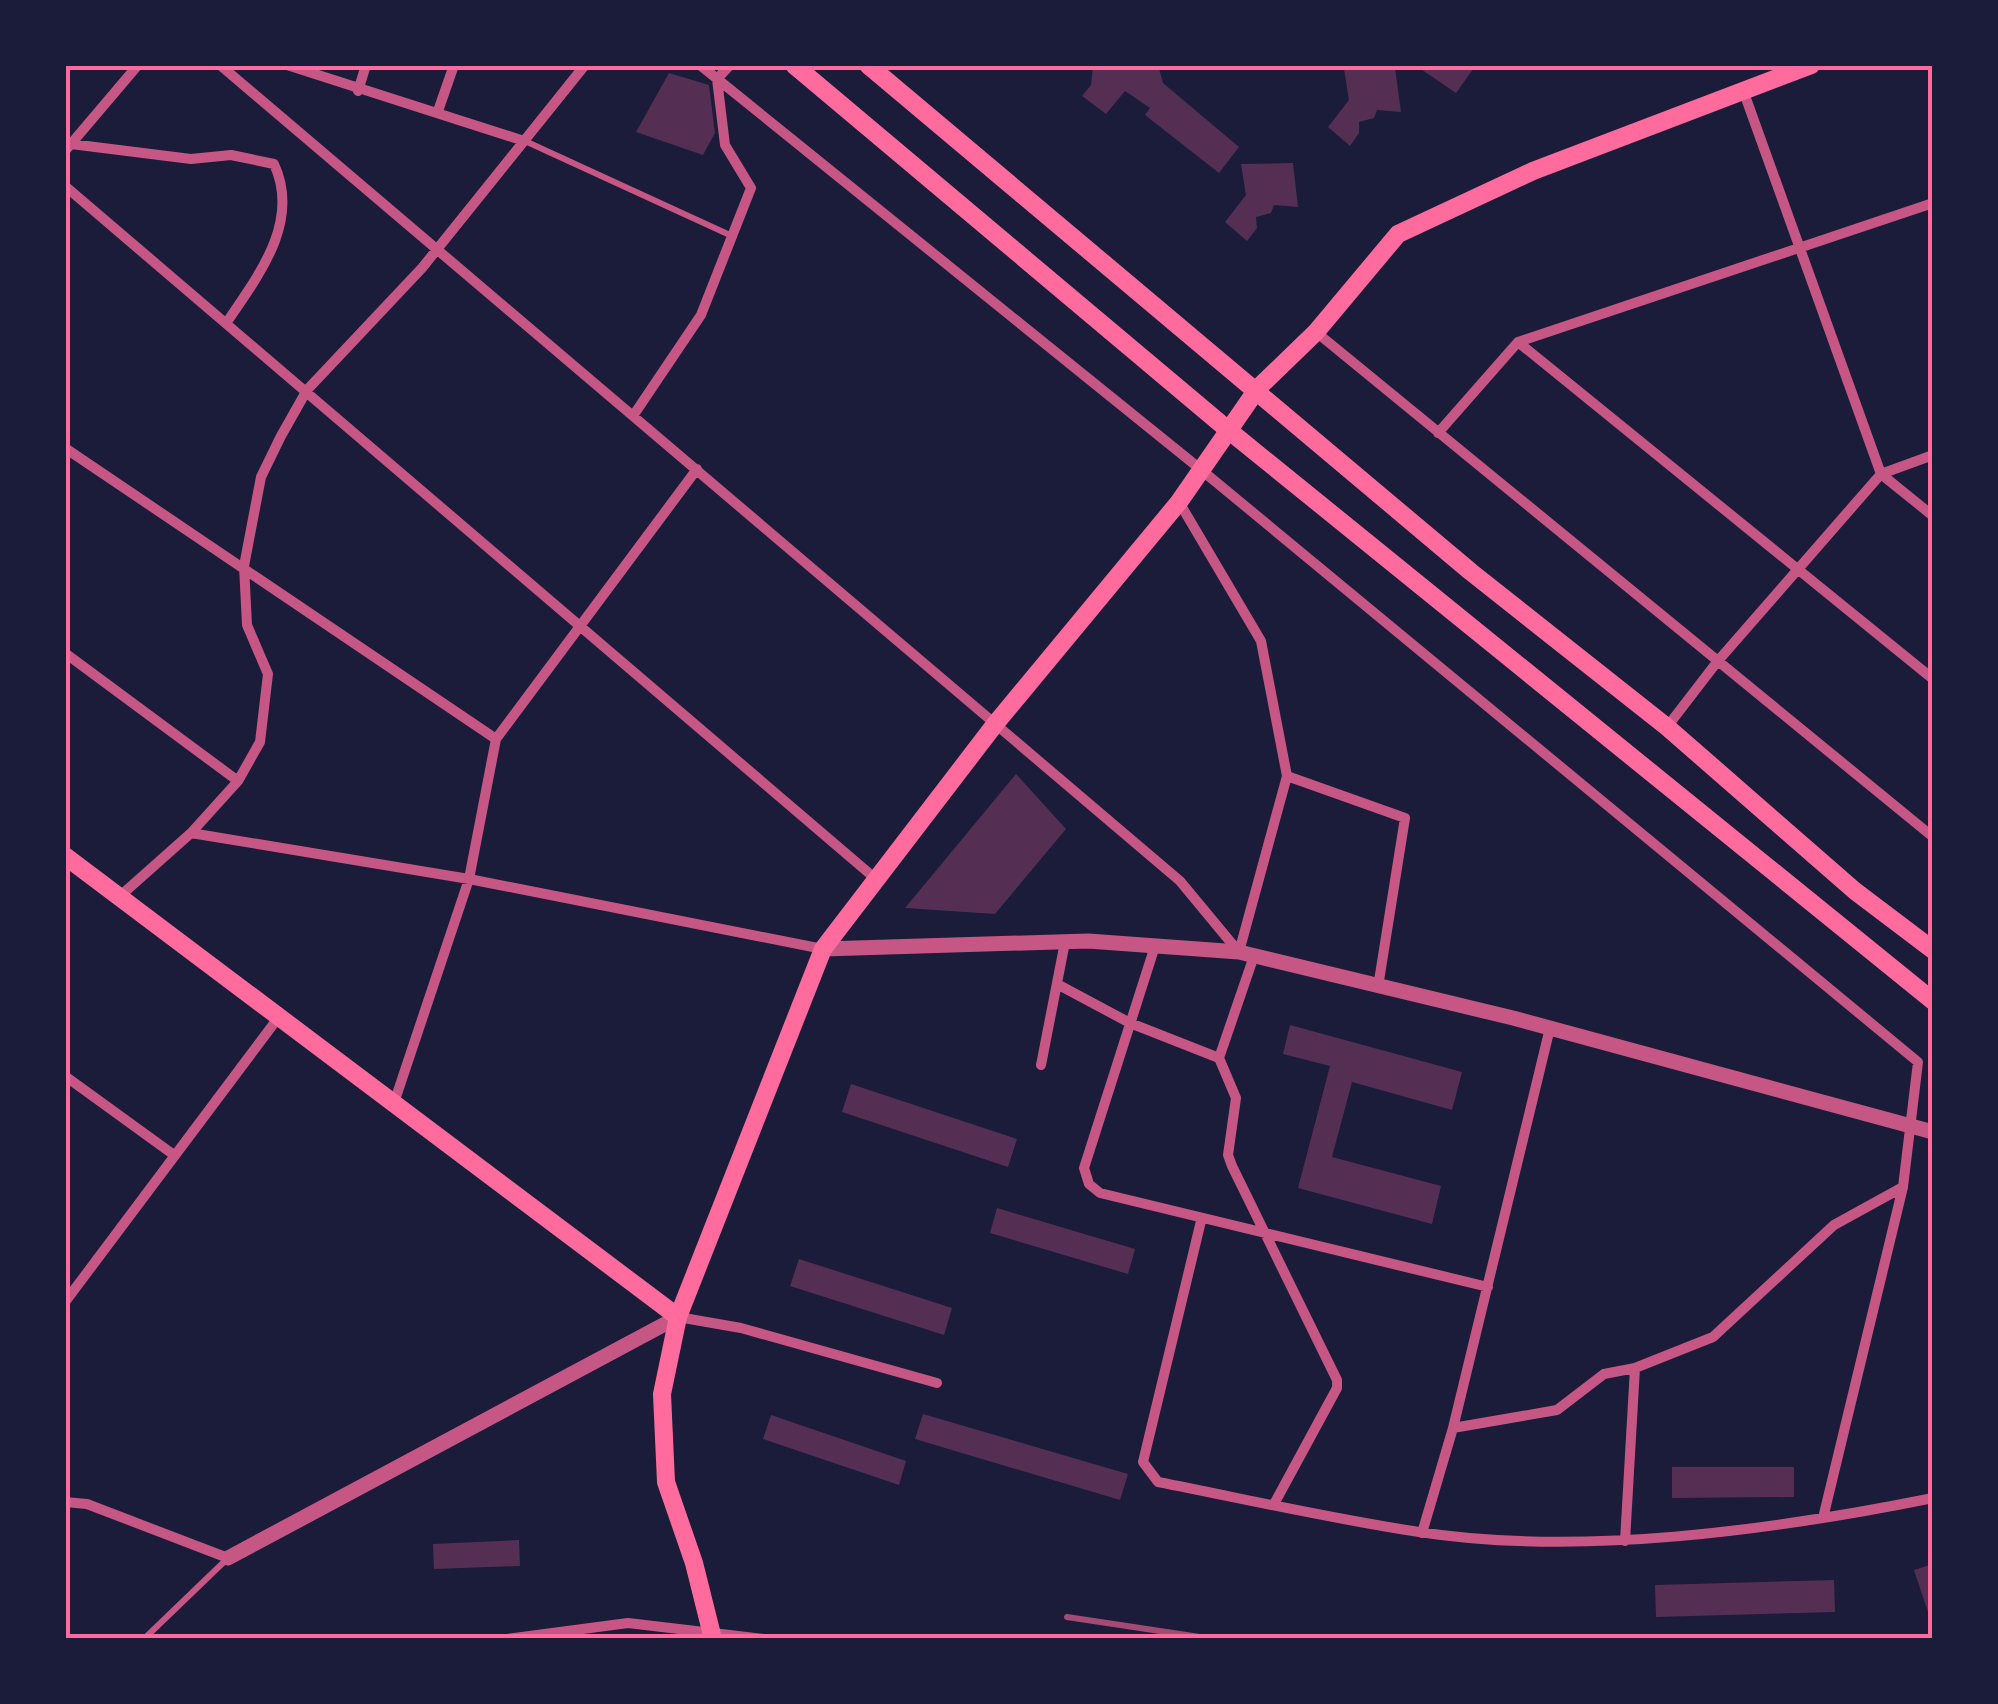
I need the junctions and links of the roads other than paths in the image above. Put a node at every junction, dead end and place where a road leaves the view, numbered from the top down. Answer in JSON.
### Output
{"nodes":[{"id":1,"x":138,"y":65,"type":"edge"},
{"id":2,"x":220,"y":65,"type":"edge"},
{"id":3,"x":287,"y":65,"type":"edge"},
{"id":4,"x":366,"y":65,"type":"edge"},
{"id":5,"x":454,"y":65,"type":"edge"},
{"id":6,"x":586,"y":65,"type":"edge"},
{"id":7,"x":700,"y":65,"type":"edge"},
{"id":8,"x":730,"y":65,"type":"edge"},
{"id":9,"x":794,"y":65,"type":"edge"},
{"id":10,"x":868,"y":65,"type":"edge"},
{"id":11,"x":1811,"y":65,"type":"edge"},
{"id":12,"x":717,"y":79,"type":"junction"},
{"id":13,"x":1742,"y":90,"type":"junction"},
{"id":14,"x":358,"y":91,"type":"junction"},
{"id":15,"x":438,"y":111,"type":"junction"},
{"id":16,"x":524,"y":141,"type":"junction"},
{"id":17,"x":68,"y":147,"type":"edge"},
{"id":18,"x":65,"y":186,"type":"edge"},
{"id":19,"x":1933,"y":203,"type":"edge"},
{"id":20,"x":733,"y":236,"type":"junction"},
{"id":21,"x":1801,"y":248,"type":"junction"},
{"id":22,"x":434,"y":252,"type":"junction"},
{"id":23,"x":227,"y":322,"type":"junction"},
{"id":24,"x":1316,"y":332,"type":"junction"},
{"id":25,"x":1518,"y":342,"type":"junction"},
{"id":26,"x":1258,"y":388,"type":"junction"},
{"id":27,"x":308,"y":390,"type":"junction"},
{"id":28,"x":633,"y":416,"type":"junction"},
{"id":29,"x":1226,"y":429,"type":"junction"},
{"id":30,"x":1438,"y":433,"type":"junction"},
{"id":31,"x":65,"y":448,"type":"edge"},
{"id":32,"x":1933,"y":455,"type":"edge"},
{"id":33,"x":1199,"y":468,"type":"junction"},
{"id":34,"x":697,"y":469,"type":"junction"},
{"id":35,"x":1881,"y":474,"type":"junction"},
{"id":36,"x":1179,"y":502,"type":"junction"},
{"id":37,"x":1933,"y":516,"type":"edge"},
{"id":38,"x":244,"y":566,"type":"junction"},
{"id":39,"x":1799,"y":572,"type":"junction"},
{"id":40,"x":580,"y":628,"type":"junction"},
{"id":41,"x":65,"y":653,"type":"edge"},
{"id":42,"x":1717,"y":662,"type":"junction"},
{"id":43,"x":1933,"y":680,"type":"edge"},
{"id":44,"x":996,"y":723,"type":"junction"},
{"id":45,"x":1667,"y":728,"type":"junction"},
{"id":46,"x":496,"y":739,"type":"junction"},
{"id":47,"x":1287,"y":776,"type":"junction"},
{"id":48,"x":238,"y":781,"type":"junction"},
{"id":49,"x":191,"y":833,"type":"junction"},
{"id":50,"x":1933,"y":838,"type":"edge"},
{"id":51,"x":65,"y":856,"type":"edge"},
{"id":52,"x":469,"y":879,"type":"junction"},
{"id":53,"x":878,"y":881,"type":"junction"},
{"id":54,"x":119,"y":897,"type":"junction"},
{"id":55,"x":1065,"y":942,"type":"junction"},
{"id":56,"x":1155,"y":946,"type":"junction"},
{"id":57,"x":823,"y":949,"type":"junction"},
{"id":58,"x":1933,"y":950,"type":"edge"},
{"id":59,"x":1246,"y":954,"type":"junction"},
{"id":60,"x":1057,"y":984,"type":"junction"},
{"id":61,"x":1378,"y":987,"type":"junction"},
{"id":62,"x":1933,"y":1001,"type":"edge"},
{"id":63,"x":278,"y":1018,"type":"junction"},
{"id":64,"x":1130,"y":1023,"type":"junction"},
{"id":65,"x":1550,"y":1028,"type":"junction"},
{"id":66,"x":1219,"y":1058,"type":"junction"},
{"id":67,"x":1041,"y":1065,"type":"dead end"},
{"id":68,"x":65,"y":1076,"type":"edge"},
{"id":69,"x":394,"y":1103,"type":"junction"},
{"id":70,"x":1913,"y":1128,"type":"junction"},
{"id":71,"x":1933,"y":1132,"type":"edge"},
{"id":72,"x":174,"y":1154,"type":"junction"},
{"id":73,"x":1903,"y":1187,"type":"junction"},
{"id":74,"x":1202,"y":1221,"type":"junction"},
{"id":75,"x":1266,"y":1236,"type":"junction"},
{"id":76,"x":1488,"y":1287,"type":"junction"},
{"id":77,"x":69,"y":1288,"type":"edge"},
{"id":78,"x":65,"y":1302,"type":"edge"},
{"id":79,"x":678,"y":1316,"type":"junction"},
{"id":80,"x":1635,"y":1368,"type":"junction"},
{"id":81,"x":937,"y":1383,"type":"dead end"},
{"id":82,"x":1453,"y":1428,"type":"junction"},
{"id":83,"x":1933,"y":1498,"type":"edge"},
{"id":84,"x":65,"y":1502,"type":"edge"},
{"id":85,"x":1274,"y":1504,"type":"junction"},
{"id":86,"x":1823,"y":1518,"type":"junction"},
{"id":87,"x":1422,"y":1533,"type":"junction"},
{"id":88,"x":1626,"y":1541,"type":"junction"},
{"id":89,"x":228,"y":1558,"type":"junction"},
{"id":90,"x":146,"y":1636,"type":"dead end"},
{"id":91,"x":507,"y":1639,"type":"edge"},
{"id":92,"x":712,"y":1639,"type":"edge"},
{"id":93,"x":764,"y":1639,"type":"edge"}],
"edges":[{"from":1,"to":17,"type":"street"},
{"from":2,"to":22,"type":"street"},
{"from":3,"to":14,"type":"street"},
{"from":4,"to":14,"type":"street"},
{"from":5,"to":15,"type":"street"},
{"from":6,"to":16,"type":"street"},
{"from":7,"to":12,"type":"street"},
{"from":8,"to":12,"type":"street"},
{"from":9,"to":29,"type":"main road"},
{"from":10,"to":26,"type":"main road"},
{"from":11,"to":13,"type":"main road"},
{"from":12,"to":20,"type":"street"},
{"from":12,"to":33,"type":"street"},
{"from":13,"to":21,"type":"street"},
{"from":13,"to":24,"type":"main road"},
{"from":14,"to":15,"type":"street"},
{"from":15,"to":16,"type":"street"},
{"from":16,"to":20,"type":"lane"},
{"from":16,"to":22,"type":"street"},
{"from":17,"to":23,"type":"street"},
{"from":18,"to":23,"type":"street"},
{"from":19,"to":21,"type":"street"},
{"from":20,"to":28,"type":"street"},
{"from":21,"to":25,"type":"street"},
{"from":21,"to":35,"type":"street"},
{"from":22,"to":27,"type":"street"},
{"from":22,"to":28,"type":"street"},
{"from":23,"to":27,"type":"street"},
{"from":24,"to":26,"type":"main road"},
{"from":24,"to":30,"type":"street"},
{"from":25,"to":30,"type":"street"},
{"from":25,"to":39,"type":"street"},
{"from":26,"to":29,"type":"main road"},
{"from":26,"to":45,"type":"main road"},
{"from":27,"to":38,"type":"street"},
{"from":27,"to":40,"type":"street"},
{"from":28,"to":34,"type":"street"},
{"from":29,"to":33,"type":"main road"},
{"from":29,"to":62,"type":"main road"},
{"from":30,"to":42,"type":"street"},
{"from":31,"to":38,"type":"street"},
{"from":32,"to":35,"type":"street"},
{"from":33,"to":36,"type":"main road"},
{"from":33,"to":70,"type":"street"},
{"from":34,"to":40,"type":"street"},
{"from":34,"to":44,"type":"street"},
{"from":35,"to":37,"type":"street"},
{"from":35,"to":39,"type":"street"},
{"from":36,"to":44,"type":"main road"},
{"from":36,"to":47,"type":"street"},
{"from":38,"to":46,"type":"street"},
{"from":38,"to":48,"type":"street"},
{"from":39,"to":42,"type":"street"},
{"from":39,"to":43,"type":"street"},
{"from":40,"to":46,"type":"street"},
{"from":40,"to":53,"type":"street"},
{"from":41,"to":48,"type":"street"},
{"from":42,"to":45,"type":"street"},
{"from":42,"to":50,"type":"street"},
{"from":44,"to":53,"type":"main road"},
{"from":44,"to":59,"type":"street"},
{"from":45,"to":58,"type":"main road"},
{"from":46,"to":52,"type":"street"},
{"from":47,"to":59,"type":"street"},
{"from":47,"to":61,"type":"street"},
{"from":48,"to":49,"type":"street"},
{"from":49,"to":52,"type":"street"},
{"from":49,"to":54,"type":"street"},
{"from":51,"to":54,"type":"main road"},
{"from":52,"to":57,"type":"street"},
{"from":52,"to":69,"type":"street"},
{"from":53,"to":57,"type":"main road"},
{"from":54,"to":63,"type":"main road"},
{"from":55,"to":56,"type":"street"},
{"from":55,"to":57,"type":"street"},
{"from":55,"to":60,"type":"street"},
{"from":56,"to":59,"type":"street"},
{"from":56,"to":64,"type":"street"},
{"from":57,"to":79,"type":"main road"},
{"from":59,"to":61,"type":"street"},
{"from":59,"to":66,"type":"street"},
{"from":60,"to":64,"type":"street"},
{"from":60,"to":67,"type":"street"},
{"from":61,"to":65,"type":"street"},
{"from":63,"to":69,"type":"main road"},
{"from":63,"to":72,"type":"street"},
{"from":64,"to":66,"type":"street"},
{"from":64,"to":74,"type":"street"},
{"from":65,"to":70,"type":"street"},
{"from":65,"to":76,"type":"street"},
{"from":66,"to":75,"type":"street"},
{"from":68,"to":72,"type":"street"},
{"from":69,"to":79,"type":"main road"},
{"from":70,"to":71,"type":"street"},
{"from":70,"to":73,"type":"street"},
{"from":72,"to":77,"type":"street"},
{"from":73,"to":80,"type":"street"},
{"from":73,"to":86,"type":"street"},
{"from":74,"to":75,"type":"street"},
{"from":74,"to":85,"type":"street"},
{"from":75,"to":76,"type":"street"},
{"from":75,"to":85,"type":"street"},
{"from":76,"to":82,"type":"street"},
{"from":77,"to":78,"type":"street"},
{"from":79,"to":81,"type":"street"},
{"from":79,"to":89,"type":"street"},
{"from":79,"to":92,"type":"main road"},
{"from":80,"to":82,"type":"street"},
{"from":80,"to":88,"type":"street"},
{"from":82,"to":87,"type":"street"},
{"from":83,"to":86,"type":"street"},
{"from":84,"to":89,"type":"street"},
{"from":85,"to":87,"type":"street"},
{"from":86,"to":88,"type":"street"},
{"from":87,"to":88,"type":"street"},
{"from":89,"to":90,"type":"lane"},
{"from":91,"to":93,"type":"street"}]}
